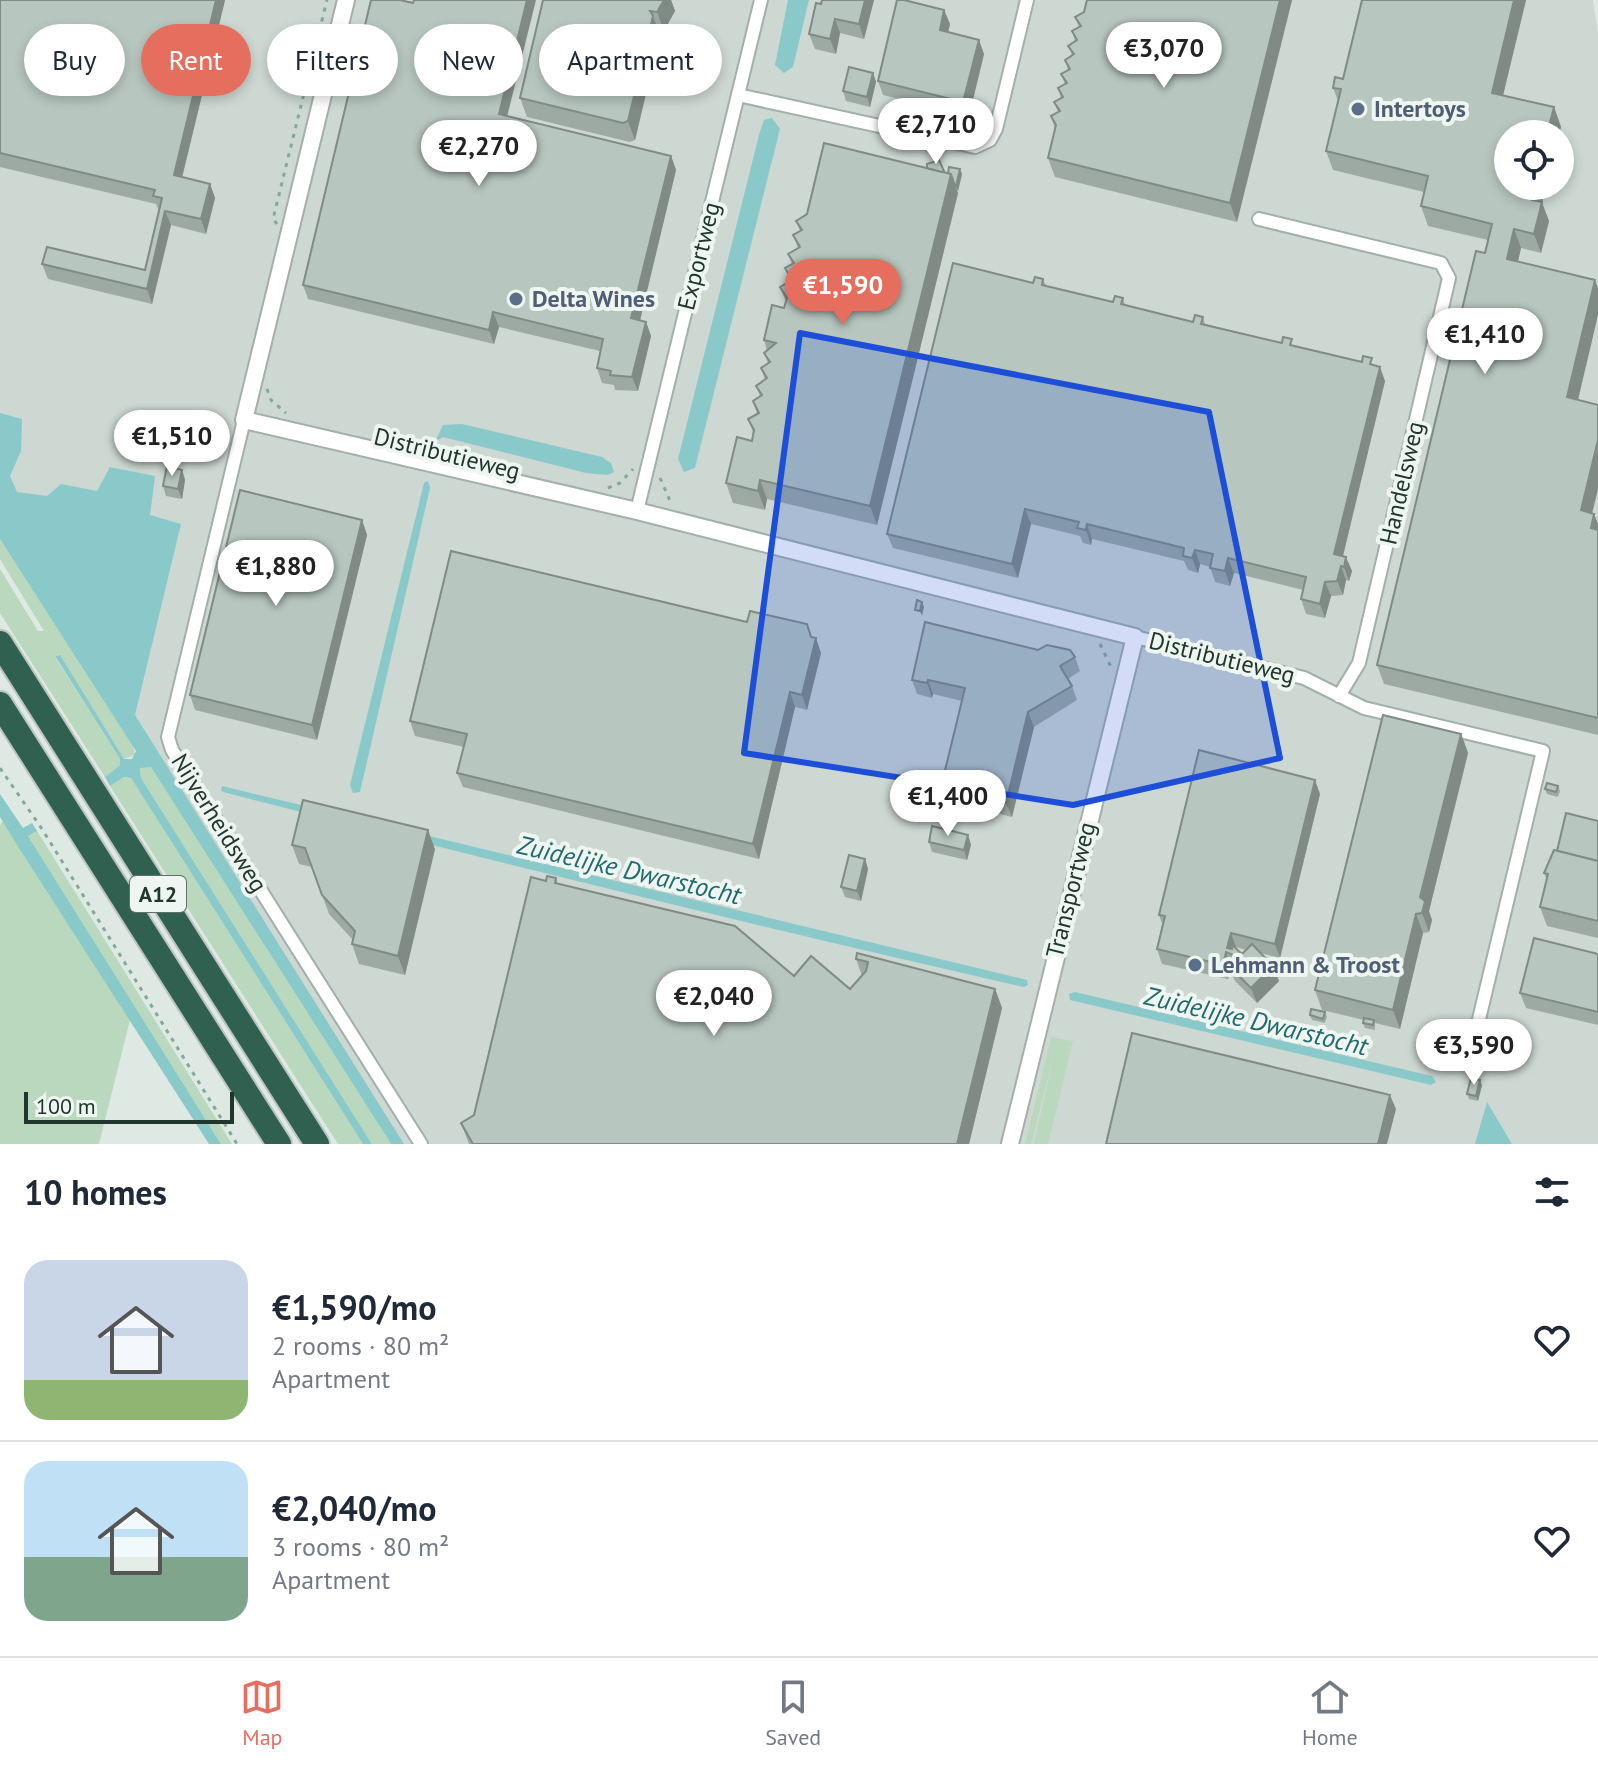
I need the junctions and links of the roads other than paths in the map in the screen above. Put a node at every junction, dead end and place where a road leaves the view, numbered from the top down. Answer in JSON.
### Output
{"nodes":[{"id":1,"x":346,"y":0,"type":"edge"},
{"id":2,"x":761,"y":0,"type":"edge"},
{"id":3,"x":1027,"y":0,"type":"edge"},
{"id":4,"x":738,"y":95,"type":"junction"},
{"id":5,"x":1259,"y":219,"type":"dead end"},
{"id":6,"x":244,"y":420,"type":"junction"},
{"id":7,"x":637,"y":511,"type":"junction"},
{"id":8,"x":1135,"y":637,"type":"junction"},
{"id":9,"x":0,"y":643,"type":"edge"},
{"id":10,"x":1339,"y":696,"type":"junction"},
{"id":11,"x":0,"y":704,"type":"edge"},
{"id":12,"x":0,"y":713,"type":"edge"},
{"id":13,"x":40,"y":767,"type":"junction"},
{"id":14,"x":1470,"y":1057,"type":"dead end"},
{"id":15,"x":279,"y":1144,"type":"edge"},
{"id":16,"x":317,"y":1144,"type":"edge"},
{"id":17,"x":421,"y":1144,"type":"edge"},
{"id":18,"x":1010,"y":1144,"type":"edge"}],
"edges":[{"from":1,"to":6,"type":"street","name":"Nijverheidsweg"},
{"from":2,"to":4,"type":"street","name":"Exportweg"},
{"from":3,"to":4,"type":"street"},
{"from":4,"to":7,"type":"street","name":"Exportweg"},
{"from":5,"to":10,"type":"street","name":"Handelsweg"},
{"from":6,"to":7,"type":"street","name":"Distributieweg"},
{"from":6,"to":17,"type":"street","name":"Nijverheidsweg"},
{"from":7,"to":8,"type":"street","name":"Distributieweg"},
{"from":8,"to":10,"type":"street","name":"Distributieweg"},
{"from":8,"to":18,"type":"street","name":"Transportweg"},
{"from":9,"to":16,"type":"highway","number":"A12"},
{"from":10,"to":14,"type":"street","name":"Distributieweg"},
{"from":11,"to":13,"type":"highway","number":"A12"},
{"from":12,"to":13,"type":"highway","number":"A12"},
{"from":13,"to":15,"type":"highway","number":"A12"}]}
